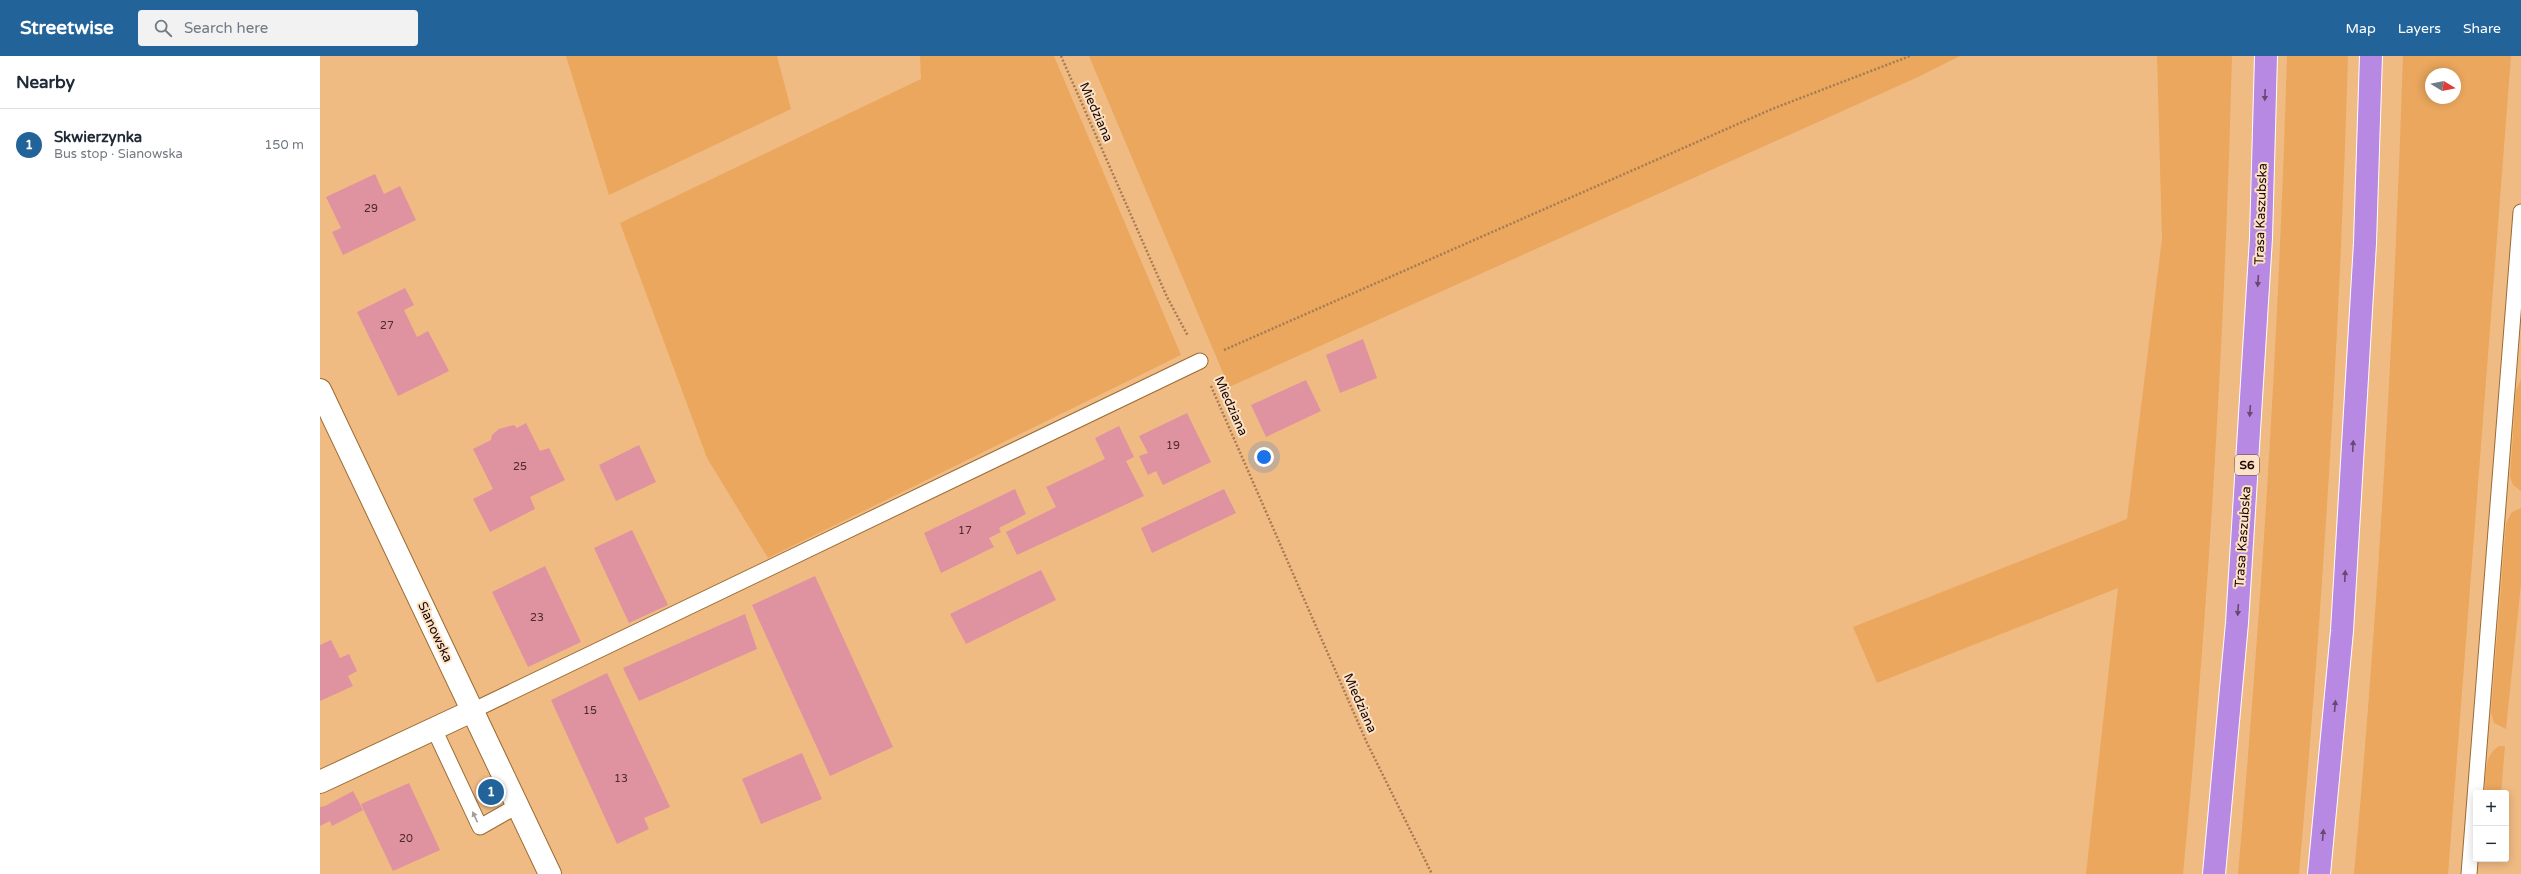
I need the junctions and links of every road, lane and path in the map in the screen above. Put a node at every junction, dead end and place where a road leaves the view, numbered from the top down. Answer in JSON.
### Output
{"nodes":[{"id":1,"x":1061,"y":56,"type":"edge"},
{"id":2,"x":1910,"y":56,"type":"edge"},
{"id":3,"x":2266,"y":56,"type":"edge"},
{"id":4,"x":2371,"y":56,"type":"edge"},
{"id":5,"x":2521,"y":212,"type":"edge"},
{"id":6,"x":1200,"y":361,"type":"junction"},
{"id":7,"x":320,"y":390,"type":"edge"},
{"id":8,"x":472,"y":711,"type":"junction"},
{"id":9,"x":434,"y":729,"type":"junction"},
{"id":10,"x":320,"y":782,"type":"edge"},
{"id":11,"x":517,"y":806,"type":"junction"},
{"id":12,"x":550,"y":874,"type":"edge"},
{"id":13,"x":1432,"y":874,"type":"edge"},
{"id":14,"x":2214,"y":874,"type":"edge"},
{"id":15,"x":2319,"y":874,"type":"edge"},
{"id":16,"x":2469,"y":874,"type":"edge"}],
"edges":[{"from":1,"to":6,"type":"path","name":"Miedziana"},
{"from":2,"to":6,"type":"path"},
{"from":3,"to":14,"type":"highway","name":"Trasa Kaszubska","number":"S6","one_way":true},
{"from":15,"to":4,"type":"highway","one_way":true},
{"from":5,"to":16,"type":"lane"},
{"from":6,"to":8,"type":"lane"},
{"from":6,"to":13,"type":"path","name":"Miedziana"},
{"from":7,"to":8,"type":"street","name":"Sianowska"},
{"from":8,"to":9,"type":"street"},
{"from":8,"to":11,"type":"street","name":"Sianowska"},
{"from":9,"to":10,"type":"street"},
{"from":11,"to":9,"type":"lane","one_way":true},
{"from":11,"to":12,"type":"street","name":"Sianowska"}]}
